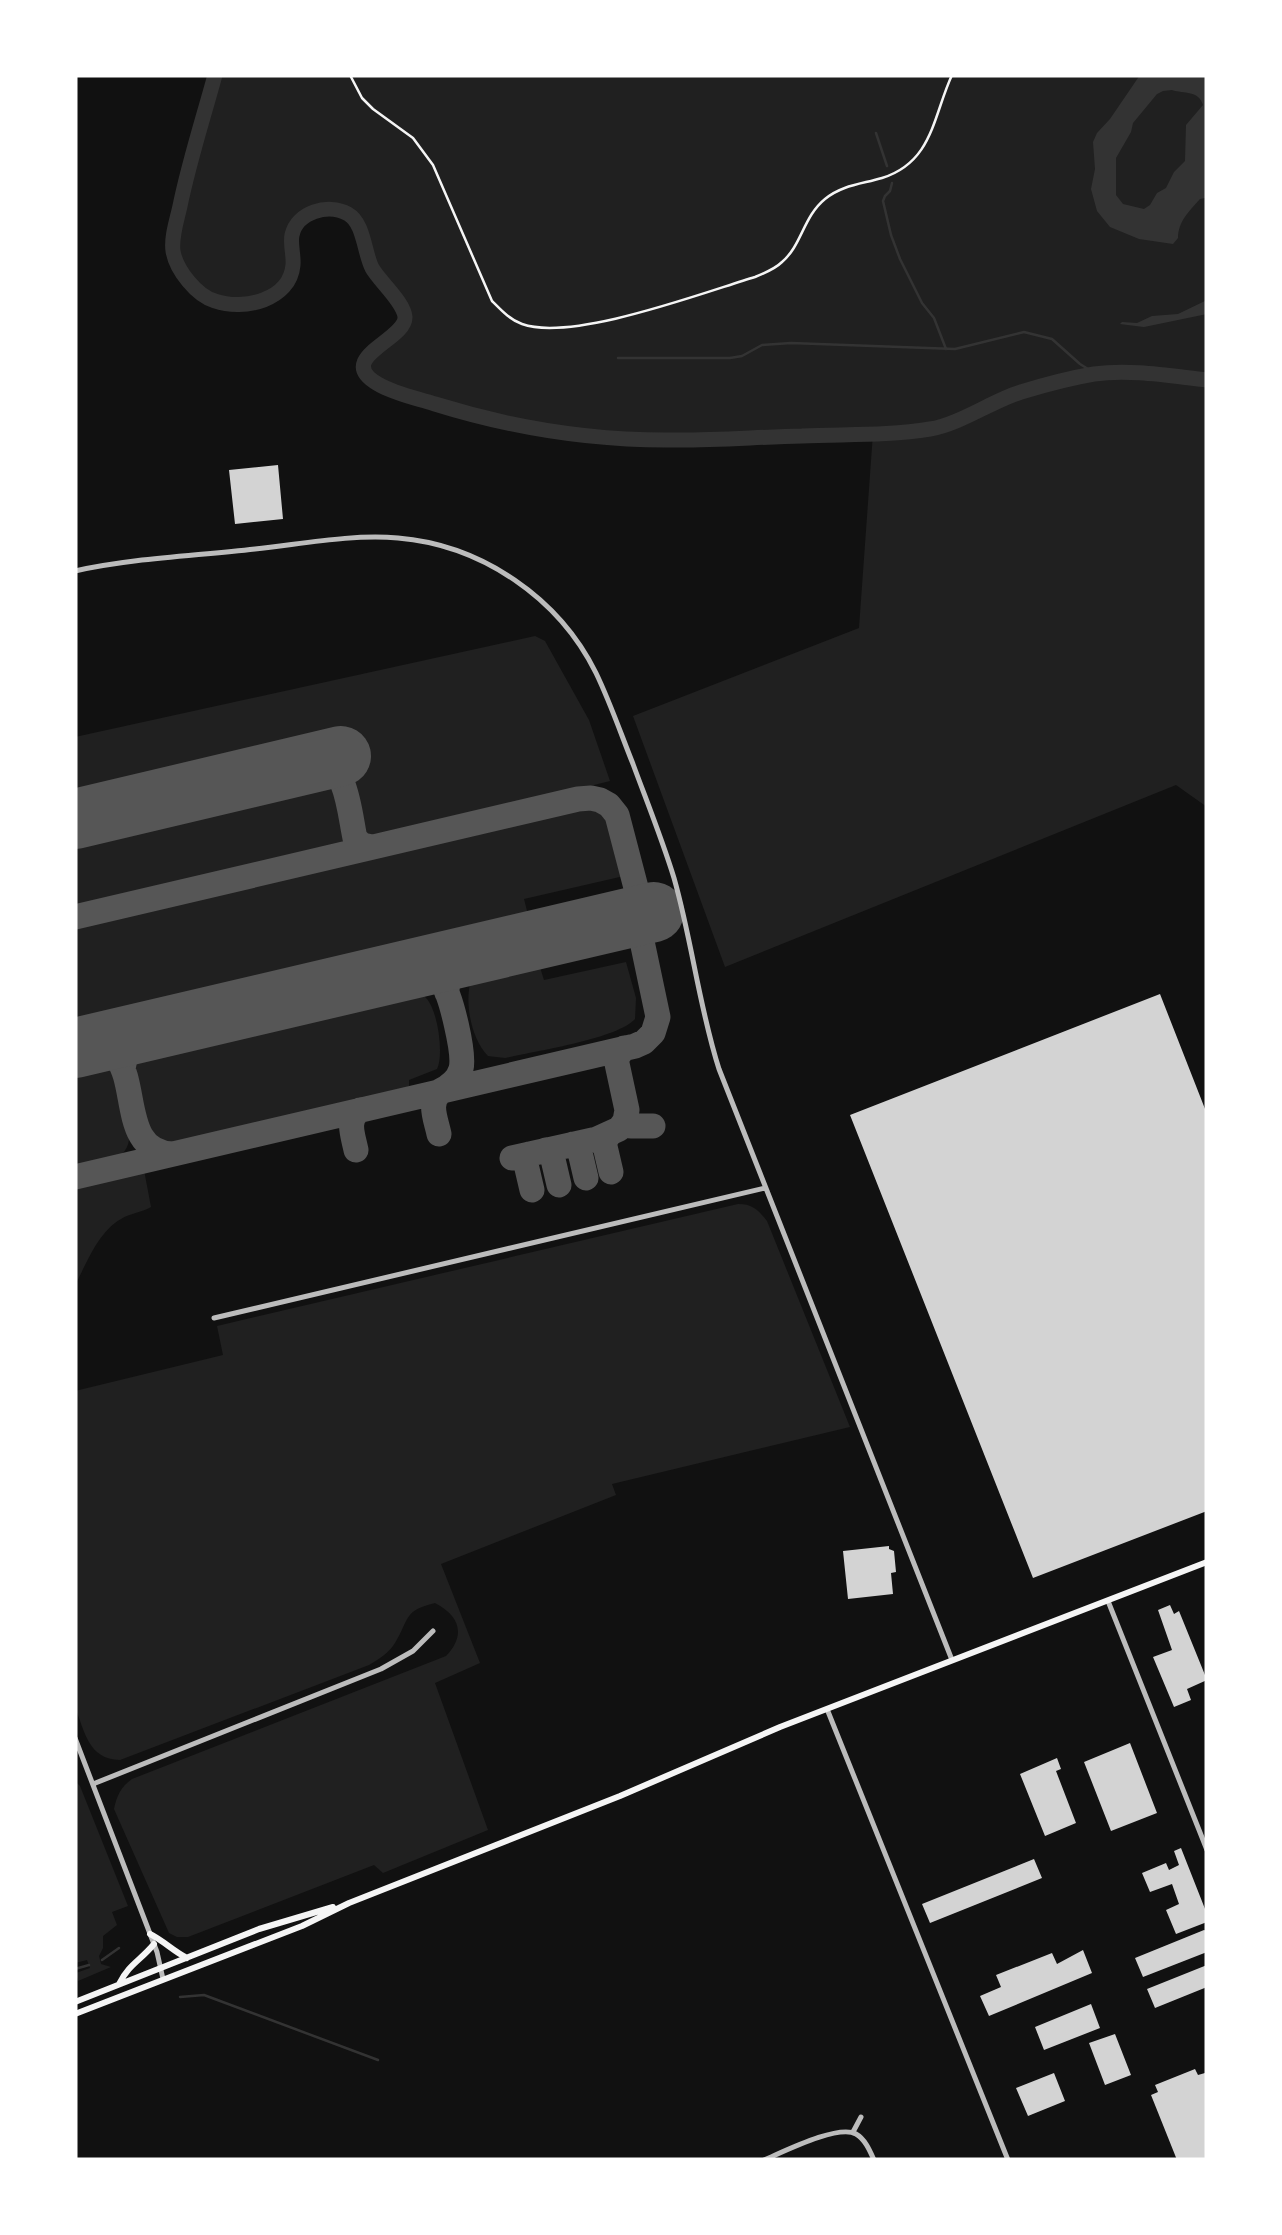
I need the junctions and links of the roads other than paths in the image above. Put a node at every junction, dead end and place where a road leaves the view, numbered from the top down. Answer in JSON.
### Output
{"nodes":[{"id":1,"x":75,"y":571,"type":"edge"},
{"id":2,"x":765,"y":1188,"type":"junction"},
{"id":3,"x":214,"y":1318,"type":"dead end"},
{"id":4,"x":1207,"y":1562,"type":"edge"},
{"id":5,"x":1108,"y":1602,"type":"junction"},
{"id":6,"x":432,"y":1631,"type":"dead end"},
{"id":7,"x":952,"y":1660,"type":"junction"},
{"id":8,"x":827,"y":1708,"type":"junction"},
{"id":9,"x":75,"y":1738,"type":"edge"},
{"id":10,"x":93,"y":1784,"type":"junction"},
{"id":11,"x":1207,"y":1850,"type":"edge"},
{"id":12,"x":349,"y":1902,"type":"junction"},
{"id":13,"x":150,"y":1934,"type":"junction"},
{"id":14,"x":154,"y":1944,"type":"junction"},
{"id":15,"x":187,"y":1958,"type":"junction"},
{"id":16,"x":161,"y":1968,"type":"junction"},
{"id":17,"x":163,"y":1979,"type":"junction"},
{"id":18,"x":119,"y":1985,"type":"junction"},
{"id":19,"x":75,"y":2002,"type":"edge"},
{"id":20,"x":75,"y":2014,"type":"edge"},
{"id":21,"x":861,"y":2117,"type":"dead end"},
{"id":22,"x":853,"y":2132,"type":"junction"},
{"id":23,"x":764,"y":2160,"type":"edge"},
{"id":24,"x":874,"y":2160,"type":"edge"},
{"id":25,"x":1008,"y":2160,"type":"edge"}],
"edges":[{"from":1,"to":2,"type":"street"},
{"from":2,"to":3,"type":"street"},
{"from":2,"to":7,"type":"street"},
{"from":4,"to":5,"type":"main road"},
{"from":5,"to":7,"type":"main road"},
{"from":5,"to":11,"type":"street"},
{"from":6,"to":10,"type":"street"},
{"from":7,"to":8,"type":"main road"},
{"from":8,"to":12,"type":"main road"},
{"from":8,"to":25,"type":"street"},
{"from":9,"to":10,"type":"street"},
{"from":10,"to":13,"type":"street"},
{"from":12,"to":15,"type":"main road"},
{"from":12,"to":17,"type":"main road"},
{"from":13,"to":14,"type":"street"},
{"from":13,"to":15,"type":"main road"},
{"from":14,"to":16,"type":"street"},
{"from":14,"to":18,"type":"main road"},
{"from":15,"to":16,"type":"main road"},
{"from":16,"to":17,"type":"street"},
{"from":16,"to":18,"type":"main road"},
{"from":17,"to":20,"type":"main road"},
{"from":18,"to":19,"type":"main road"},
{"from":21,"to":22,"type":"street"},
{"from":22,"to":23,"type":"street"},
{"from":22,"to":24,"type":"street"}]}
